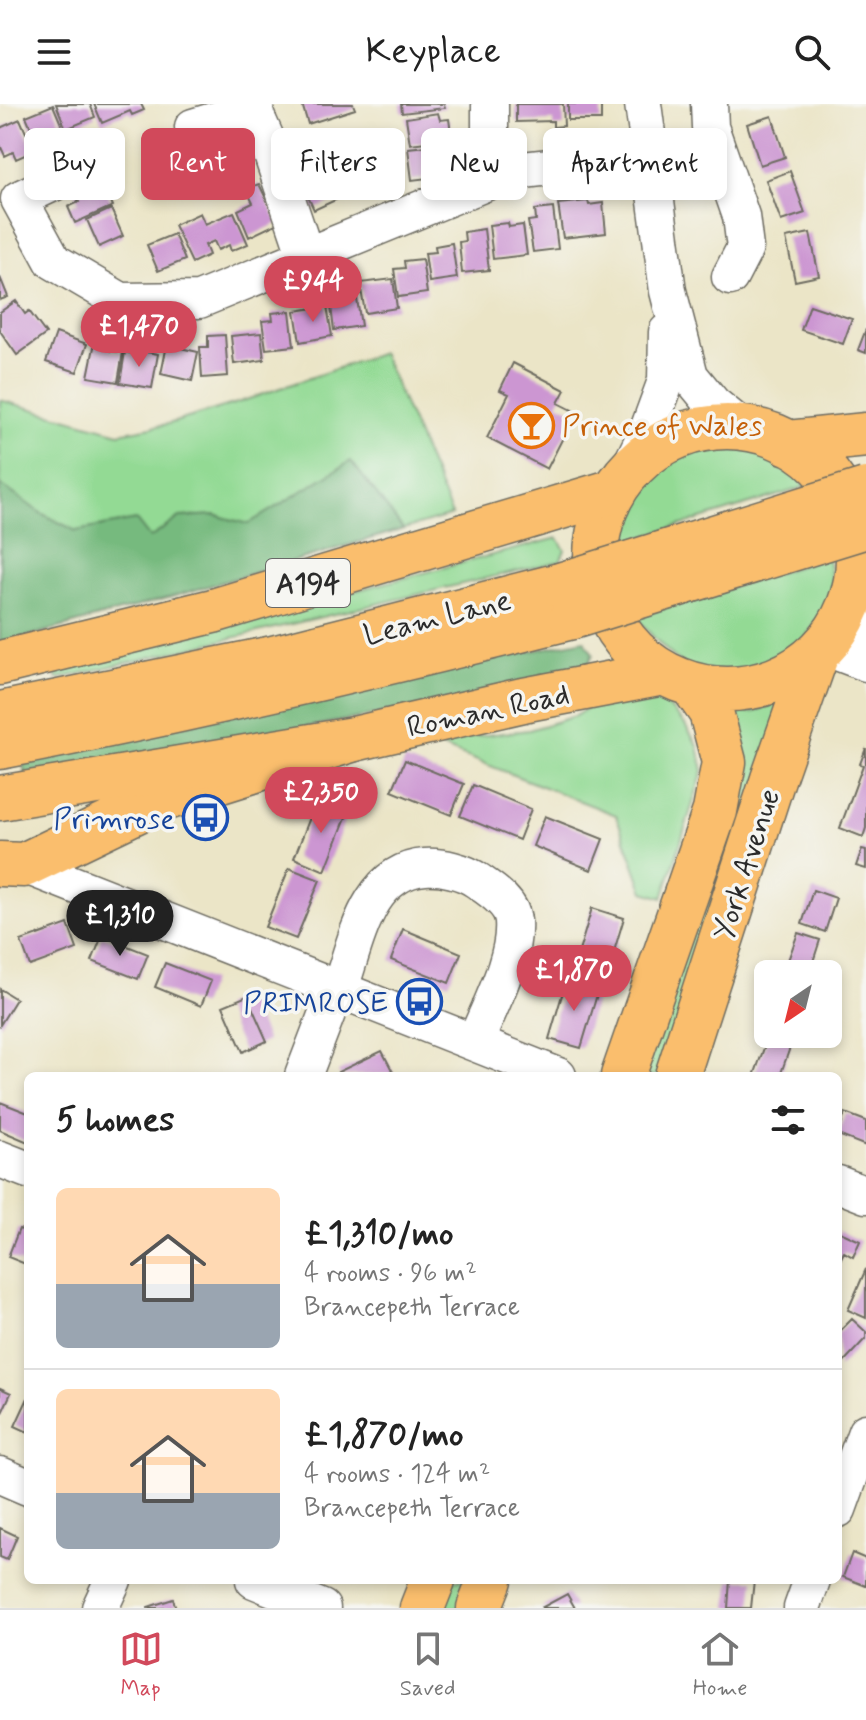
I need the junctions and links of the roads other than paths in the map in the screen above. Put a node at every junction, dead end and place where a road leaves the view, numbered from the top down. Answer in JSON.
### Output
{"nodes":[{"id":1,"x":490,"y":104,"type":"edge"},
{"id":2,"x":643,"y":104,"type":"edge"},
{"id":3,"x":709,"y":104,"type":"edge"},
{"id":4,"x":255,"y":106,"type":"edge"},
{"id":5,"x":193,"y":127,"type":"dead end"},
{"id":6,"x":490,"y":128,"type":"edge"},
{"id":7,"x":646,"y":128,"type":"edge"},
{"id":8,"x":443,"y":200,"type":"edge"},
{"id":9,"x":655,"y":200,"type":"edge"},
{"id":10,"x":9,"y":203,"type":"edge"},
{"id":11,"x":306,"y":256,"type":"junction"},
{"id":12,"x":730,"y":277,"type":"dead end"},
{"id":13,"x":668,"y":291,"type":"junction"},
{"id":14,"x":744,"y":429,"type":"junction"},
{"id":15,"x":866,"y":435,"type":"edge"},
{"id":16,"x":788,"y":443,"type":"junction"},
{"id":17,"x":620,"y":482,"type":"junction"},
{"id":18,"x":866,"y":490,"type":"edge"},
{"id":19,"x":866,"y":526,"type":"edge"},
{"id":20,"x":566,"y":601,"type":"junction"},
{"id":21,"x":860,"y":601,"type":"edge"},
{"id":22,"x":821,"y":650,"type":"junction"},
{"id":23,"x":0,"y":663,"type":"edge"},
{"id":24,"x":866,"y":663,"type":"edge"},
{"id":25,"x":678,"y":679,"type":"junction"},
{"id":26,"x":0,"y":714,"type":"edge"},
{"id":27,"x":354,"y":739,"type":"junction"},
{"id":28,"x":0,"y":747,"type":"edge"},
{"id":29,"x":0,"y":798,"type":"edge"},
{"id":30,"x":7,"y":868,"type":"edge"},
{"id":31,"x":338,"y":988,"type":"junction"},
{"id":32,"x":475,"y":1043,"type":"junction"},
{"id":33,"x":305,"y":1072,"type":"edge"},
{"id":34,"x":548,"y":1072,"type":"edge"},
{"id":35,"x":624,"y":1072,"type":"edge"},
{"id":36,"x":678,"y":1072,"type":"edge"},
{"id":37,"x":0,"y":1159,"type":"edge"},
{"id":38,"x":24,"y":1168,"type":"edge"},
{"id":39,"x":842,"y":1186,"type":"edge"},
{"id":40,"x":866,"y":1195,"type":"edge"},
{"id":41,"x":866,"y":1432,"type":"edge"},
{"id":42,"x":0,"y":1475,"type":"edge"},
{"id":43,"x":24,"y":1485,"type":"edge"},
{"id":44,"x":849,"y":1502,"type":"edge"},
{"id":45,"x":111,"y":1584,"type":"edge"},
{"id":46,"x":264,"y":1584,"type":"edge"},
{"id":47,"x":431,"y":1584,"type":"edge"},
{"id":48,"x":488,"y":1584,"type":"edge"},
{"id":49,"x":811,"y":1584,"type":"edge"},
{"id":50,"x":100,"y":1608,"type":"edge"},
{"id":51,"x":322,"y":1608,"type":"edge"},
{"id":52,"x":422,"y":1608,"type":"edge"},
{"id":53,"x":479,"y":1608,"type":"edge"},
{"id":54,"x":802,"y":1608,"type":"edge"}],
"edges":[{"from":1,"to":6,"type":"street"},
{"from":2,"to":7,"type":"street"},
{"from":3,"to":12,"type":"street"},
{"from":4,"to":5,"type":"street"},
{"from":4,"to":11,"type":"street"},
{"from":8,"to":11,"type":"street"},
{"from":9,"to":13,"type":"street"},
{"from":10,"to":11,"type":"street"},
{"from":13,"to":14,"type":"street"},
{"from":13,"to":17,"type":"street"},
{"from":14,"to":16,"type":"main road"},
{"from":14,"to":17,"type":"main road"},
{"from":15,"to":16,"type":"main road"},
{"from":16,"to":21,"type":"main road"},
{"from":17,"to":23,"type":"main road","number":"A194"},
{"from":17,"to":25,"type":"main road"},
{"from":18,"to":20,"type":"main road","name":"Leam Lane","number":"A194","bridge":true},
{"from":19,"to":20,"type":"main road","name":"Leam Lane","number":"A194","bridge":true},
{"from":20,"to":26,"type":"main road","name":"Leam Lane","number":"A194"},
{"from":20,"to":28,"type":"main road","name":"Leam Lane","number":"A194"},
{"from":21,"to":22,"type":"main road"},
{"from":22,"to":24,"type":"street"},
{"from":22,"to":25,"type":"main road"},
{"from":22,"to":36,"type":"main road","name":"York Avenue"},
{"from":25,"to":27,"type":"main road","name":"Roman Road"},
{"from":25,"to":35,"type":"main road","name":"York Avenue"},
{"from":27,"to":29,"type":"main road"},
{"from":27,"to":30,"type":"main road","name":"Roman Road"},
{"from":30,"to":31,"type":"street"},
{"from":31,"to":32,"type":"street"},
{"from":31,"to":32,"type":"street"},
{"from":31,"to":33,"type":"street"},
{"from":32,"to":34,"type":"street"},
{"from":37,"to":38,"type":"street"},
{"from":39,"to":40,"type":"street"},
{"from":41,"to":44,"type":"street"},
{"from":42,"to":43,"type":"street"},
{"from":45,"to":50,"type":"street"},
{"from":46,"to":51,"type":"street"},
{"from":47,"to":52,"type":"main road"},
{"from":48,"to":53,"type":"main road"},
{"from":49,"to":54,"type":"street"}]}
